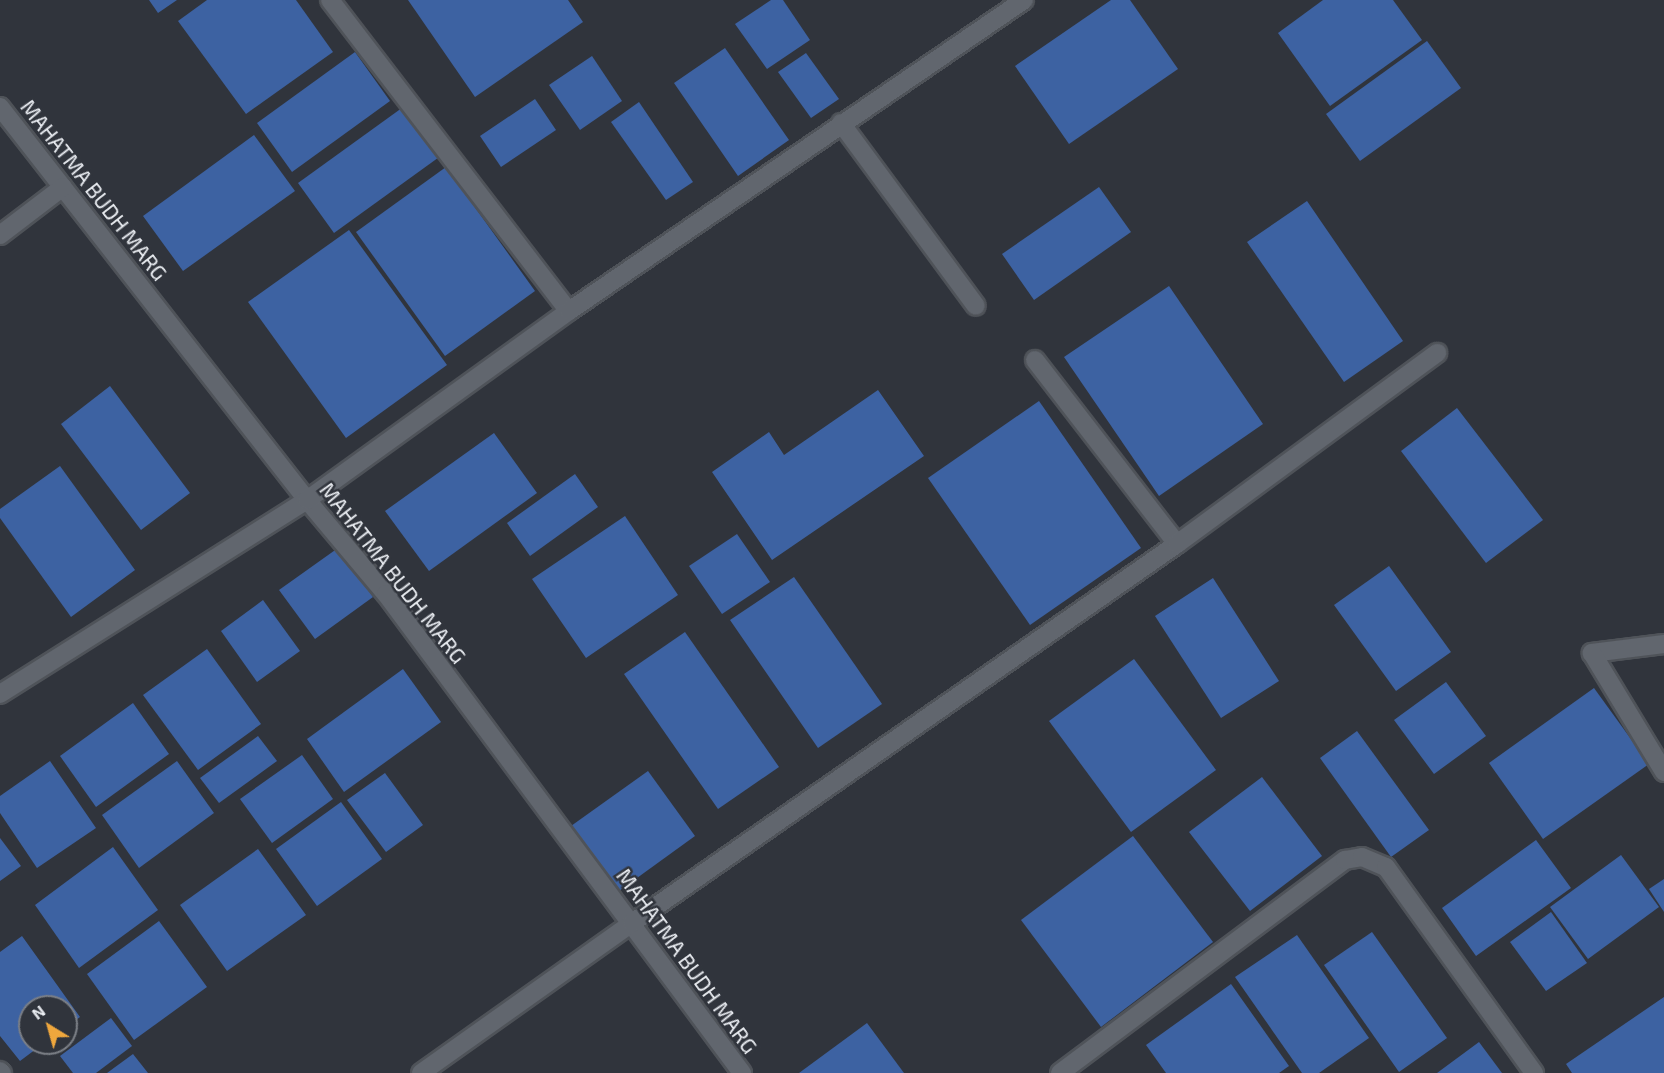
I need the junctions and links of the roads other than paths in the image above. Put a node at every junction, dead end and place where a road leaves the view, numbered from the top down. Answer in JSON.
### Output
{"nodes":[{"id":1,"x":330,"y":0,"type":"edge"},
{"id":2,"x":1024,"y":0,"type":"edge"},
{"id":3,"x":0,"y":107,"type":"edge"},
{"id":4,"x":841,"y":123,"type":"junction"},
{"id":5,"x":63,"y":187,"type":"junction"},
{"id":6,"x":0,"y":235,"type":"edge"},
{"id":7,"x":976,"y":306,"type":"dead end"},
{"id":8,"x":569,"y":311,"type":"junction"},
{"id":9,"x":1437,"y":353,"type":"dead end"},
{"id":10,"x":1035,"y":360,"type":"dead end"},
{"id":11,"x":307,"y":500,"type":"junction"},
{"id":12,"x":1177,"y":544,"type":"junction"},
{"id":13,"x":1664,"y":644,"type":"edge"},
{"id":14,"x":0,"y":694,"type":"edge"},
{"id":15,"x":1664,"y":772,"type":"edge"},
{"id":16,"x":632,"y":923,"type":"junction"},
{"id":17,"x":421,"y":1073,"type":"edge"},
{"id":18,"x":742,"y":1073,"type":"edge"},
{"id":19,"x":1060,"y":1073,"type":"edge"},
{"id":20,"x":1534,"y":1073,"type":"edge"}],
"edges":[{"from":1,"to":8,"type":"street"},
{"from":2,"to":4,"type":"street"},
{"from":3,"to":5,"type":"street","name":"MAHATMA BUDH MARG"},
{"from":4,"to":7,"type":"street"},
{"from":4,"to":8,"type":"street"},
{"from":5,"to":6,"type":"street"},
{"from":5,"to":11,"type":"street","name":"MAHATMA BUDH MARG"},
{"from":8,"to":11,"type":"street"},
{"from":9,"to":12,"type":"street"},
{"from":10,"to":12,"type":"street"},
{"from":11,"to":14,"type":"street"},
{"from":11,"to":16,"type":"street","name":"MAHATMA BUDH MARG"},
{"from":12,"to":16,"type":"street"},
{"from":13,"to":15,"type":"street"},
{"from":16,"to":17,"type":"street"},
{"from":16,"to":18,"type":"street","name":"MAHATMA BUDH MARG"},
{"from":19,"to":20,"type":"street"}]}
